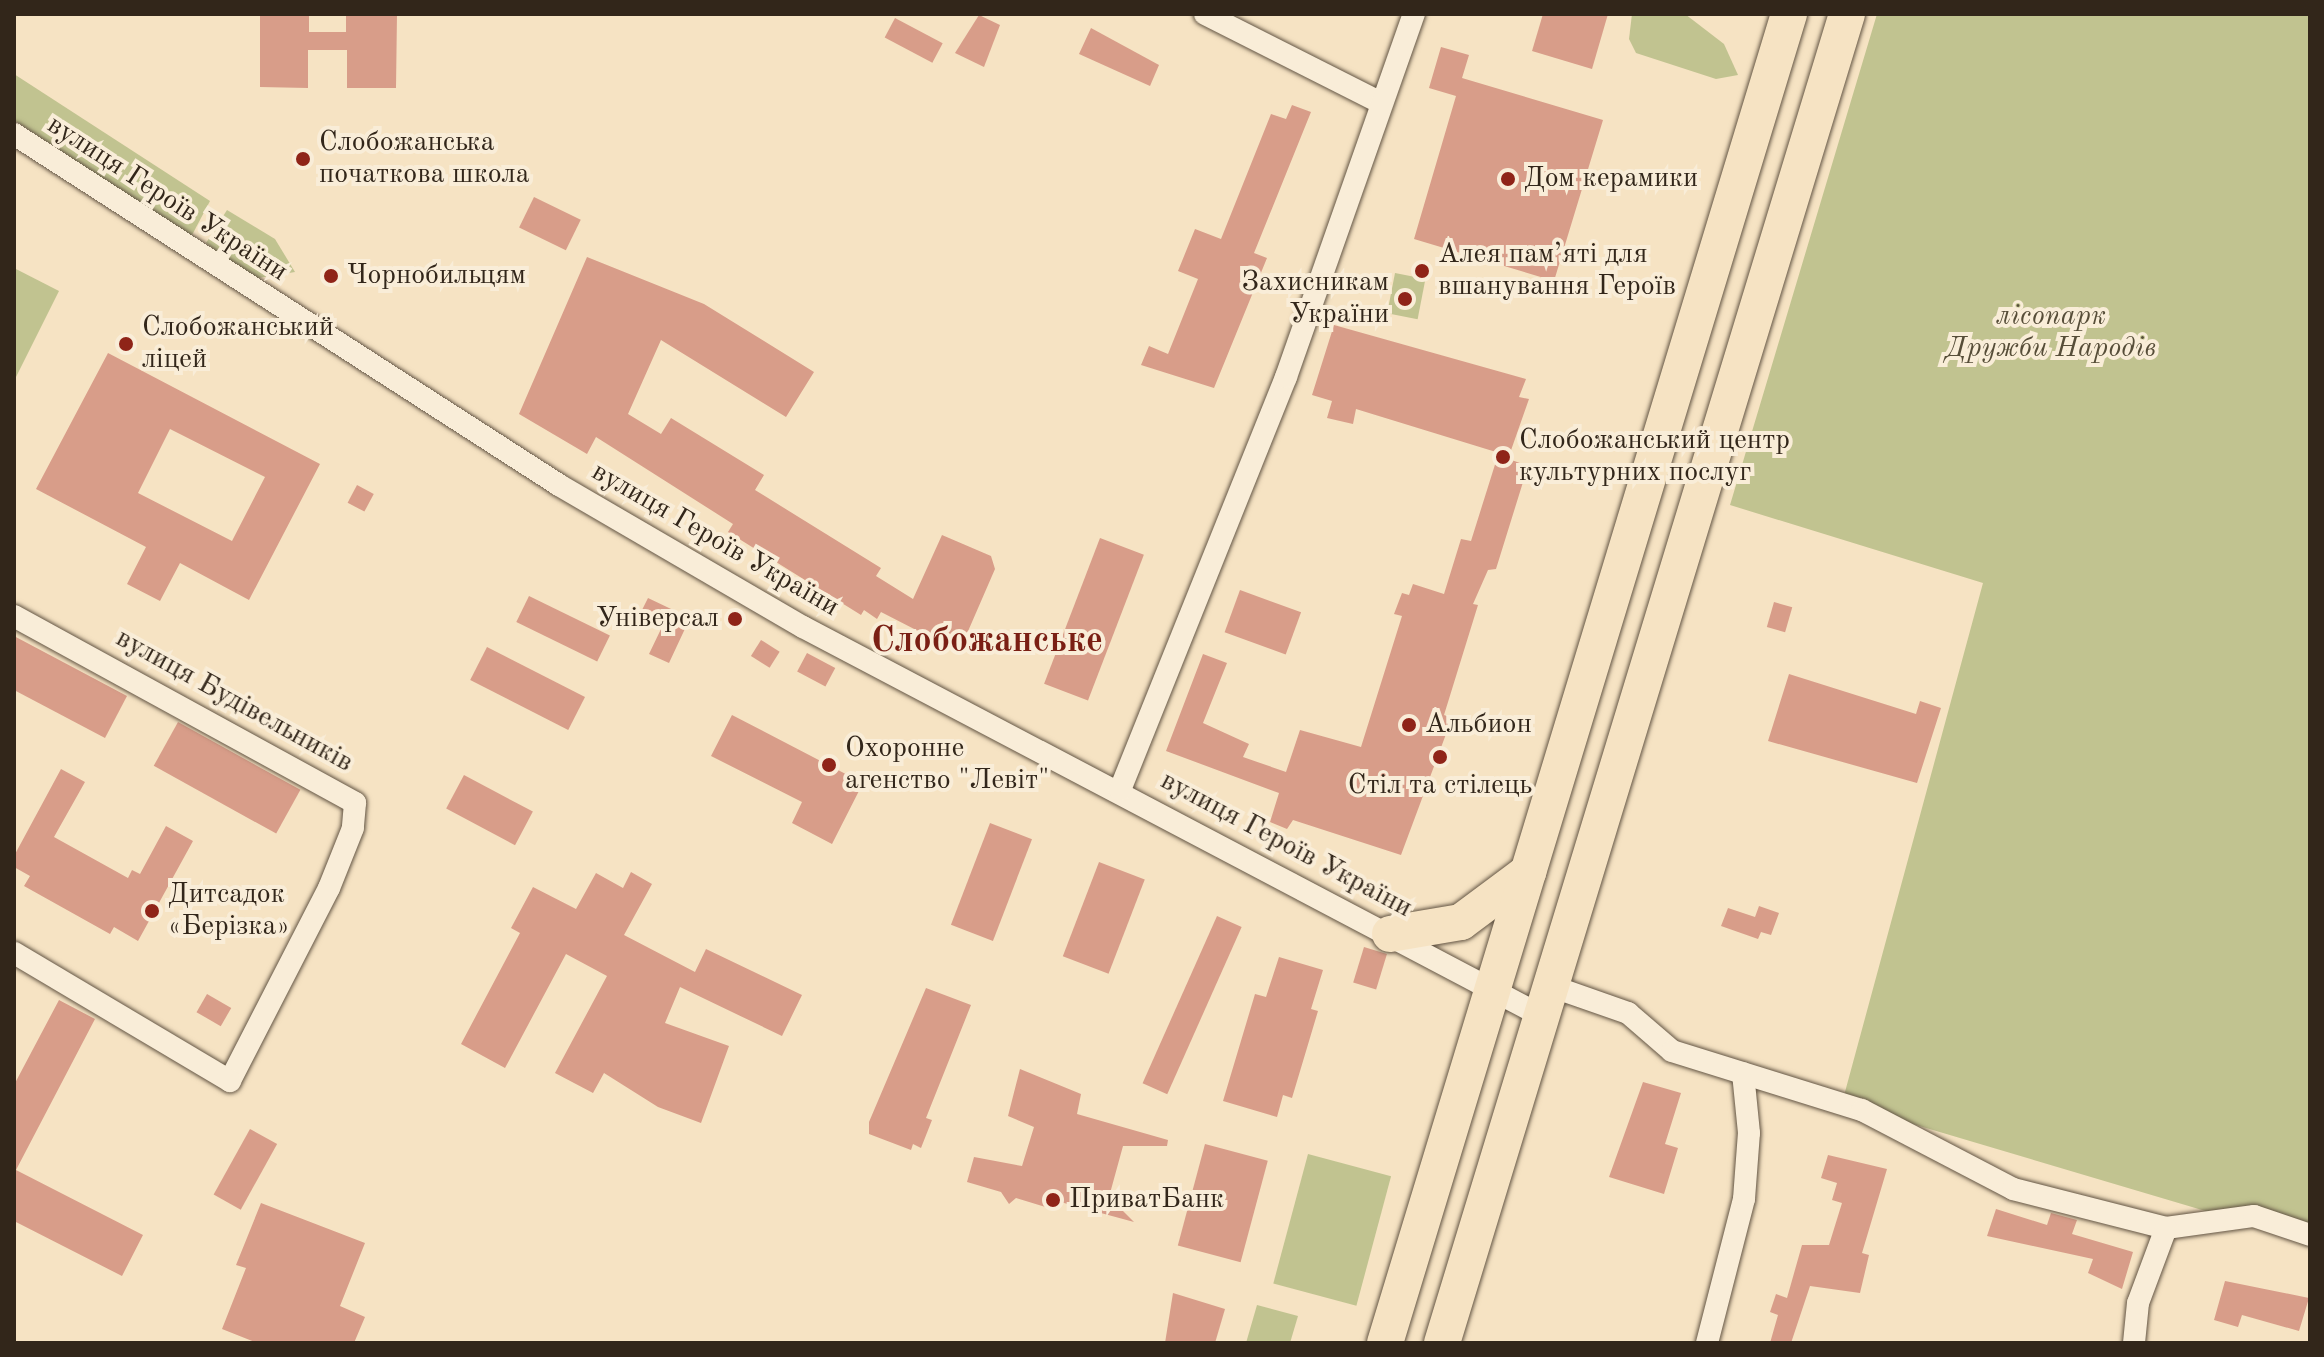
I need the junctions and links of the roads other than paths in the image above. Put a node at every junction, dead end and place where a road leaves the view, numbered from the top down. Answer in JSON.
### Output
{"nodes":[{"id":1,"x":1206,"y":14,"type":"edge"},
{"id":2,"x":1414,"y":14,"type":"edge"},
{"id":3,"x":1789,"y":14,"type":"edge"},
{"id":4,"x":1847,"y":14,"type":"edge"},
{"id":5,"x":1381,"y":103,"type":"junction"},
{"id":6,"x":14,"y":134,"type":"edge"},
{"id":7,"x":14,"y":616,"type":"edge"},
{"id":8,"x":1120,"y":790,"type":"junction"},
{"id":9,"x":1528,"y":872,"type":"junction"},
{"id":10,"x":1390,"y":934,"type":"junction"},
{"id":11,"x":14,"y":953,"type":"edge"},
{"id":12,"x":1493,"y":989,"type":"junction"},
{"id":13,"x":1547,"y":1001,"type":"junction"},
{"id":14,"x":1743,"y":1073,"type":"junction"},
{"id":15,"x":2166,"y":1228,"type":"junction"},
{"id":16,"x":2310,"y":1235,"type":"edge"},
{"id":17,"x":1385,"y":1343,"type":"edge"},
{"id":18,"x":1442,"y":1343,"type":"edge"},
{"id":19,"x":1707,"y":1343,"type":"edge"},
{"id":20,"x":2134,"y":1343,"type":"edge"}],
"edges":[{"from":1,"to":5,"type":"street"},
{"from":2,"to":5,"type":"street"},
{"from":3,"to":9,"type":"main road"},
{"from":4,"to":13,"type":"main road"},
{"from":5,"to":8,"type":"street"},
{"from":6,"to":8,"type":"street","name":"вулиця Героїв України"},
{"from":7,"to":11,"type":"street","name":"вулиця Будівельників"},
{"from":8,"to":10,"type":"street","name":"вулиця Героїв України"},
{"from":9,"to":10,"type":"main road"},
{"from":9,"to":12,"type":"main road"},
{"from":10,"to":12,"type":"street","name":"вулиця Героїв України"},
{"from":12,"to":13,"type":"street","name":"вулиця Героїв України"},
{"from":12,"to":17,"type":"main road"},
{"from":13,"to":14,"type":"street","name":"вулиця Героїв України"},
{"from":13,"to":18,"type":"main road"},
{"from":14,"to":15,"type":"street","name":"вулиця Героїв України"},
{"from":14,"to":19,"type":"street"},
{"from":15,"to":16,"type":"street"},
{"from":15,"to":20,"type":"street"}]}
